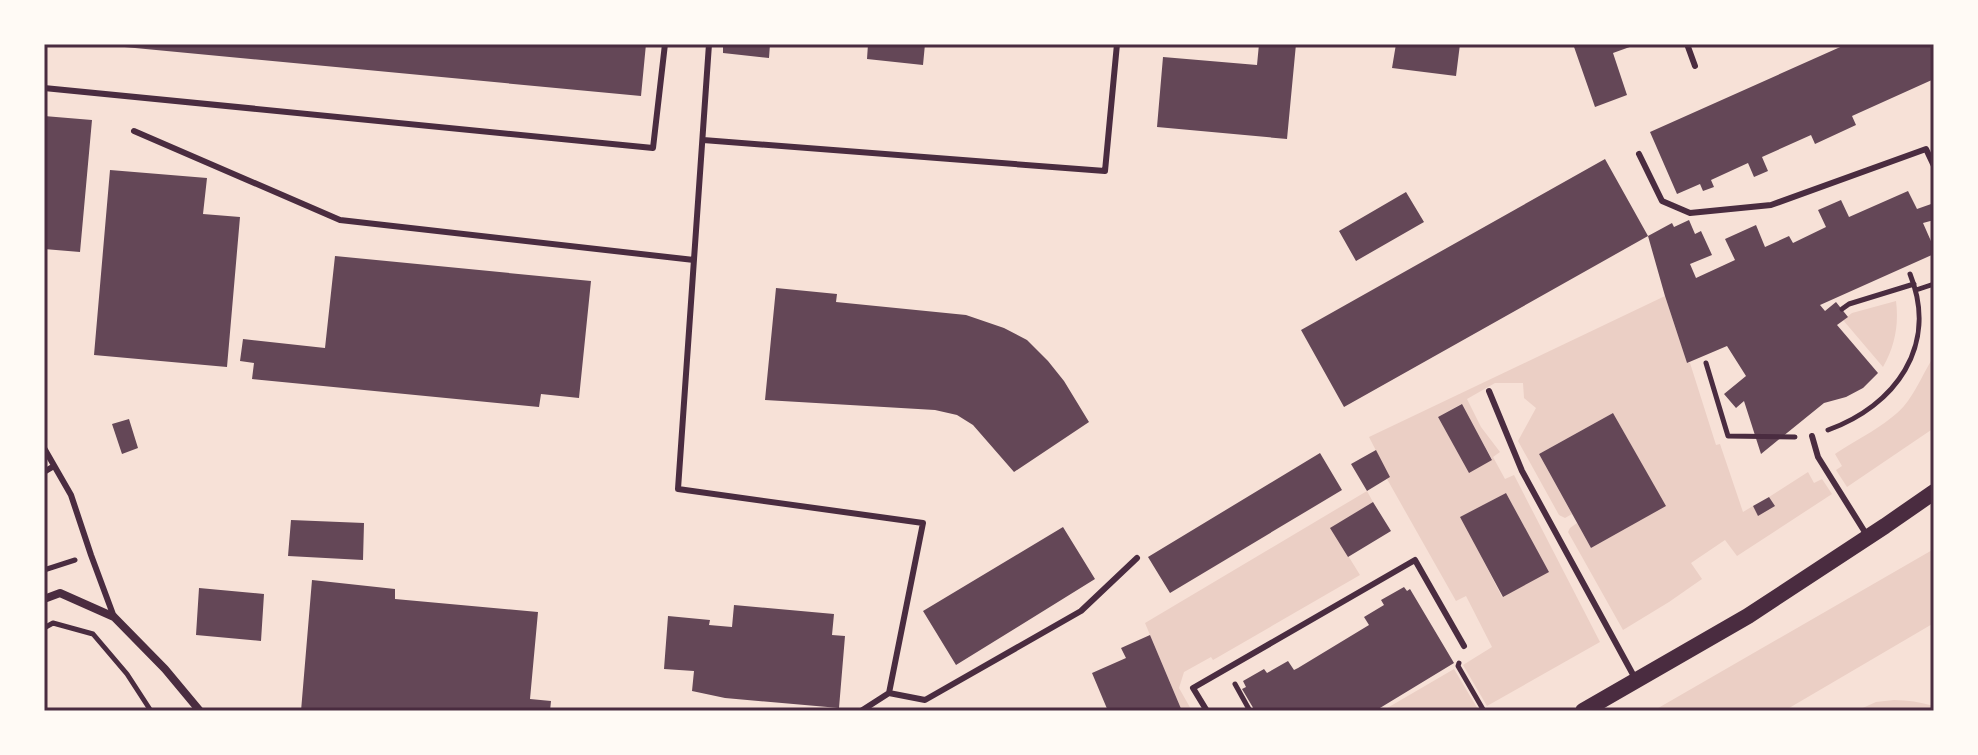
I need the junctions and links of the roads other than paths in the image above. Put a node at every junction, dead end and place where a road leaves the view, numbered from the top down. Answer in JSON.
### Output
{"nodes":[{"id":1,"x":665,"y":44,"type":"edge"},
{"id":2,"x":709,"y":44,"type":"edge"},
{"id":3,"x":1117,"y":44,"type":"edge"},
{"id":4,"x":1687,"y":44,"type":"edge"},
{"id":5,"x":1695,"y":66,"type":"dead end"},
{"id":6,"x":44,"y":88,"type":"edge"},
{"id":7,"x":134,"y":131,"type":"dead end"},
{"id":8,"x":703,"y":140,"type":"junction"},
{"id":9,"x":1639,"y":154,"type":"dead end"},
{"id":10,"x":1934,"y":166,"type":"edge"},
{"id":11,"x":694,"y":260,"type":"junction"},
{"id":12,"x":1489,"y":391,"type":"dead end"},
{"id":13,"x":1812,"y":436,"type":"road end"},
{"id":14,"x":44,"y":448,"type":"edge"},
{"id":15,"x":54,"y":466,"type":"junction"},
{"id":16,"x":44,"y":472,"type":"edge"},
{"id":17,"x":1934,"y":492,"type":"edge"},
{"id":18,"x":1868,"y":537,"type":"junction"},
{"id":19,"x":1137,"y":558,"type":"dead end"},
{"id":20,"x":44,"y":599,"type":"edge"},
{"id":21,"x":114,"y":617,"type":"junction"},
{"id":22,"x":1464,"y":646,"type":"road end"},
{"id":23,"x":1636,"y":680,"type":"junction"},
{"id":24,"x":889,"y":693,"type":"junction"},
{"id":25,"x":200,"y":711,"type":"edge"},
{"id":26,"x":861,"y":711,"type":"edge"},
{"id":27,"x":1207,"y":711,"type":"edge"},
{"id":28,"x":1583,"y":711,"type":"edge"}],
"edges":[{"from":1,"to":6,"type":"lane"},
{"from":2,"to":8,"type":"lane"},
{"from":3,"to":8,"type":"lane"},
{"from":4,"to":5,"type":"lane"},
{"from":7,"to":11,"type":"lane"},
{"from":8,"to":11,"type":"lane"},
{"from":9,"to":10,"type":"lane"},
{"from":11,"to":24,"type":"lane"},
{"from":12,"to":23,"type":"lane"},
{"from":13,"to":18,"type":"lane"},
{"from":14,"to":15,"type":"lane"},
{"from":15,"to":16,"type":"lane"},
{"from":15,"to":21,"type":"lane"},
{"from":17,"to":18,"type":"main road"},
{"from":18,"to":23,"type":"main road"},
{"from":19,"to":24,"type":"lane"},
{"from":20,"to":21,"type":"street"},
{"from":21,"to":25,"type":"street"},
{"from":22,"to":27,"type":"lane"},
{"from":23,"to":28,"type":"main road"},
{"from":24,"to":26,"type":"lane"}]}
